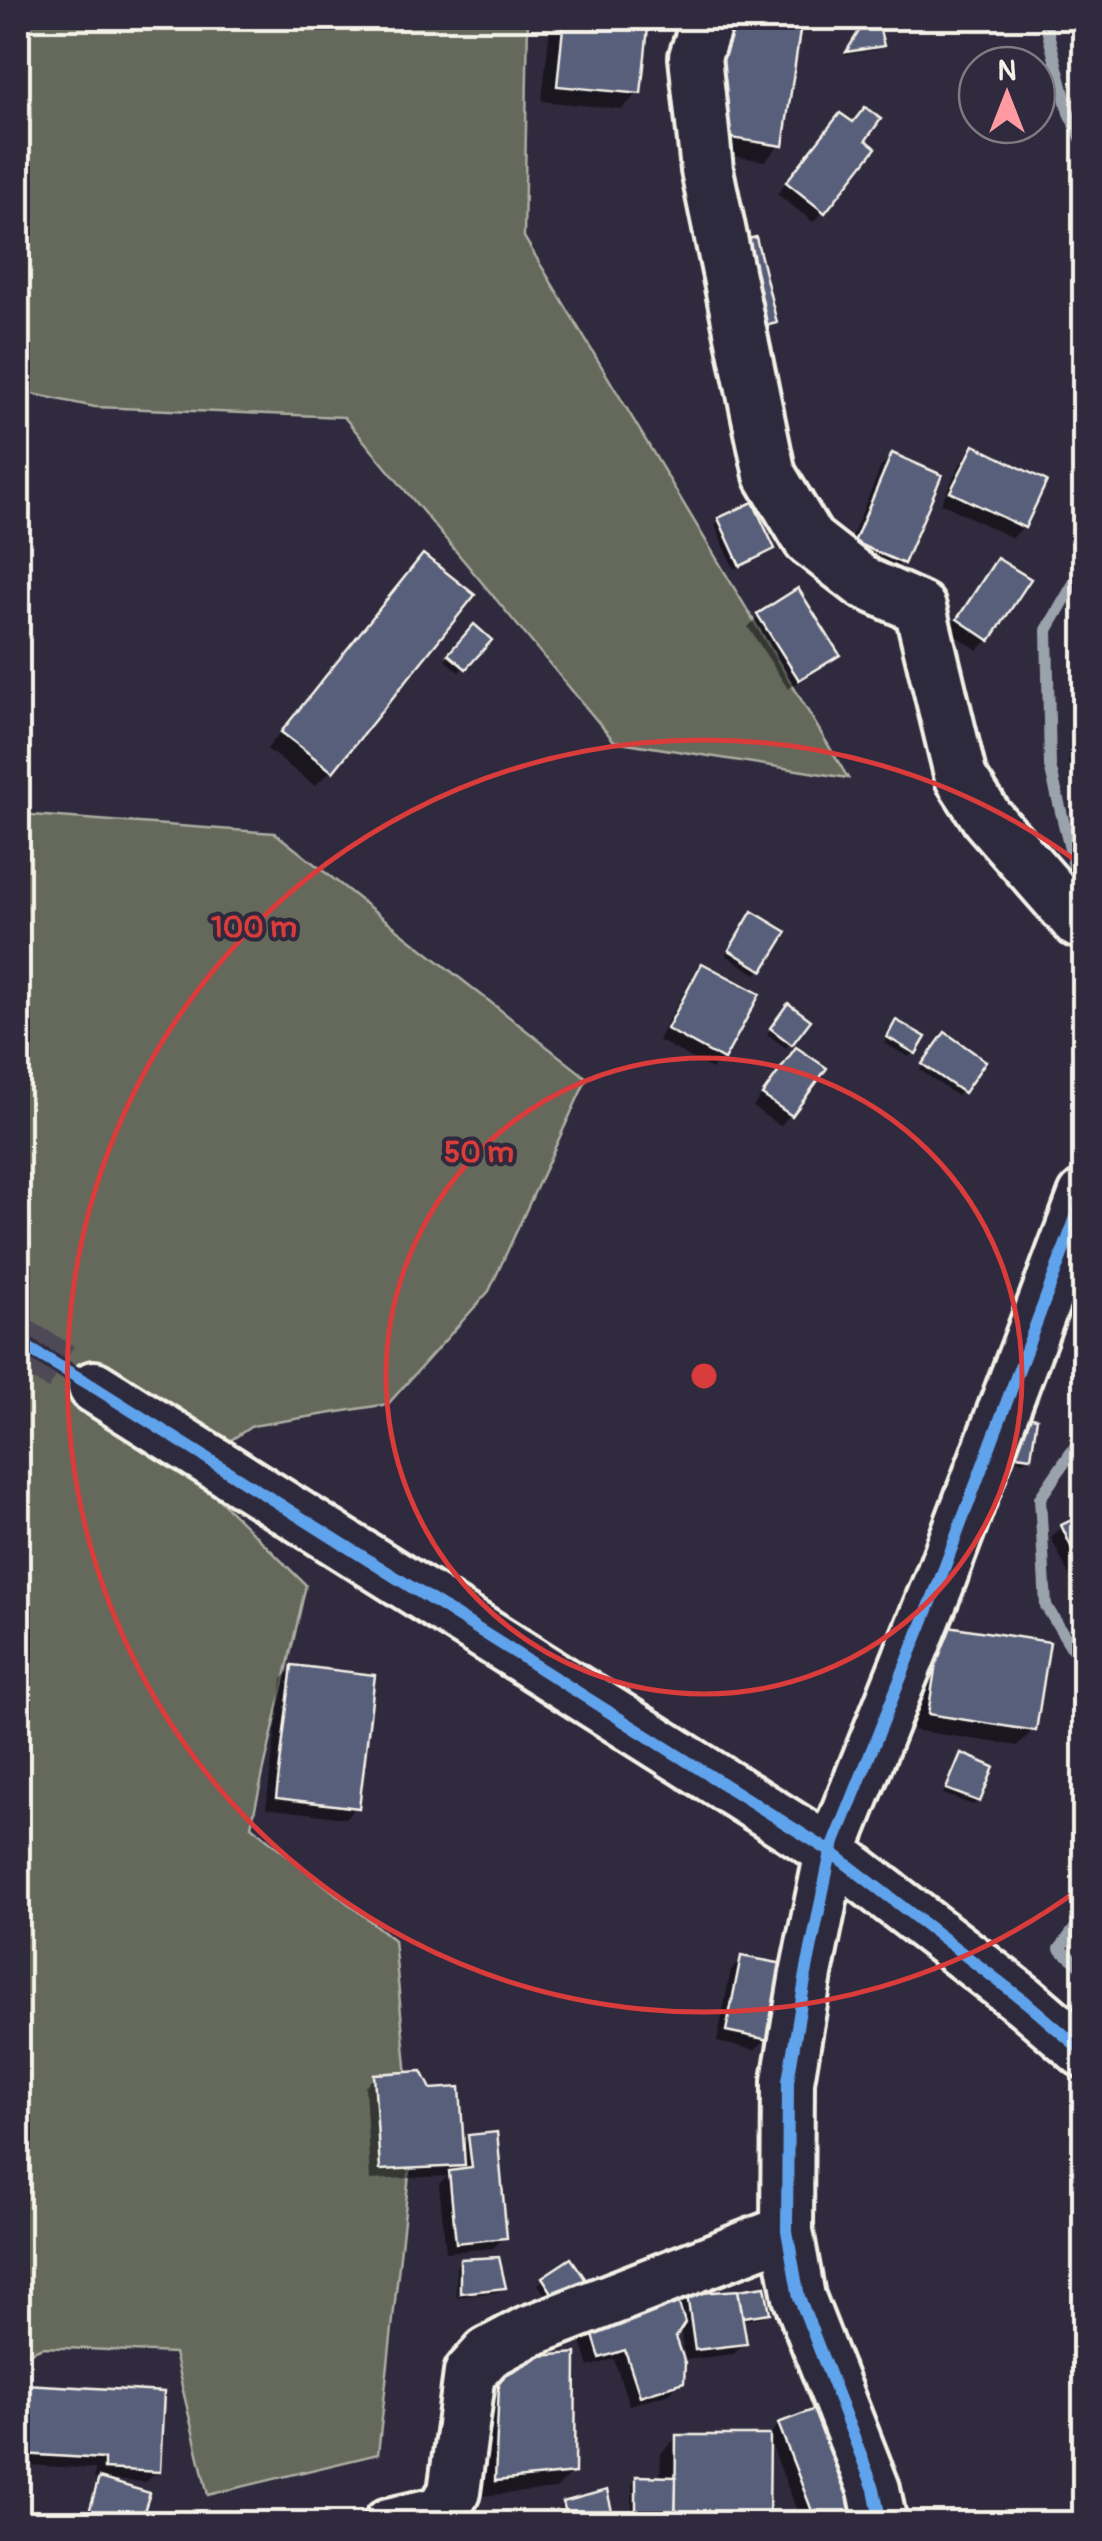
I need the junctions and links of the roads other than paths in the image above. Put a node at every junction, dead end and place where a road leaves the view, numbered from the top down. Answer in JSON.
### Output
{"nodes":[{"id":1,"x":708,"y":18,"type":"edge"},
{"id":2,"x":1084,"y":922,"type":"edge"},
{"id":3,"x":1084,"y":1196,"type":"edge"},
{"id":4,"x":94,"y":1387,"type":"tunnel mouth"},
{"id":5,"x":831,"y":1852,"type":"junction"},
{"id":6,"x":1084,"y":2052,"type":"edge"},
{"id":7,"x":787,"y":2231,"type":"junction"},
{"id":8,"x":389,"y":2524,"type":"edge"},
{"id":9,"x":881,"y":2524,"type":"edge"}],
"edges":[{"from":1,"to":2,"type":"street"},
{"from":3,"to":5,"type":"street"},
{"from":4,"to":5,"type":"street"},
{"from":5,"to":6,"type":"street"},
{"from":5,"to":7,"type":"street"},
{"from":7,"to":8,"type":"street"},
{"from":7,"to":9,"type":"street"}]}
